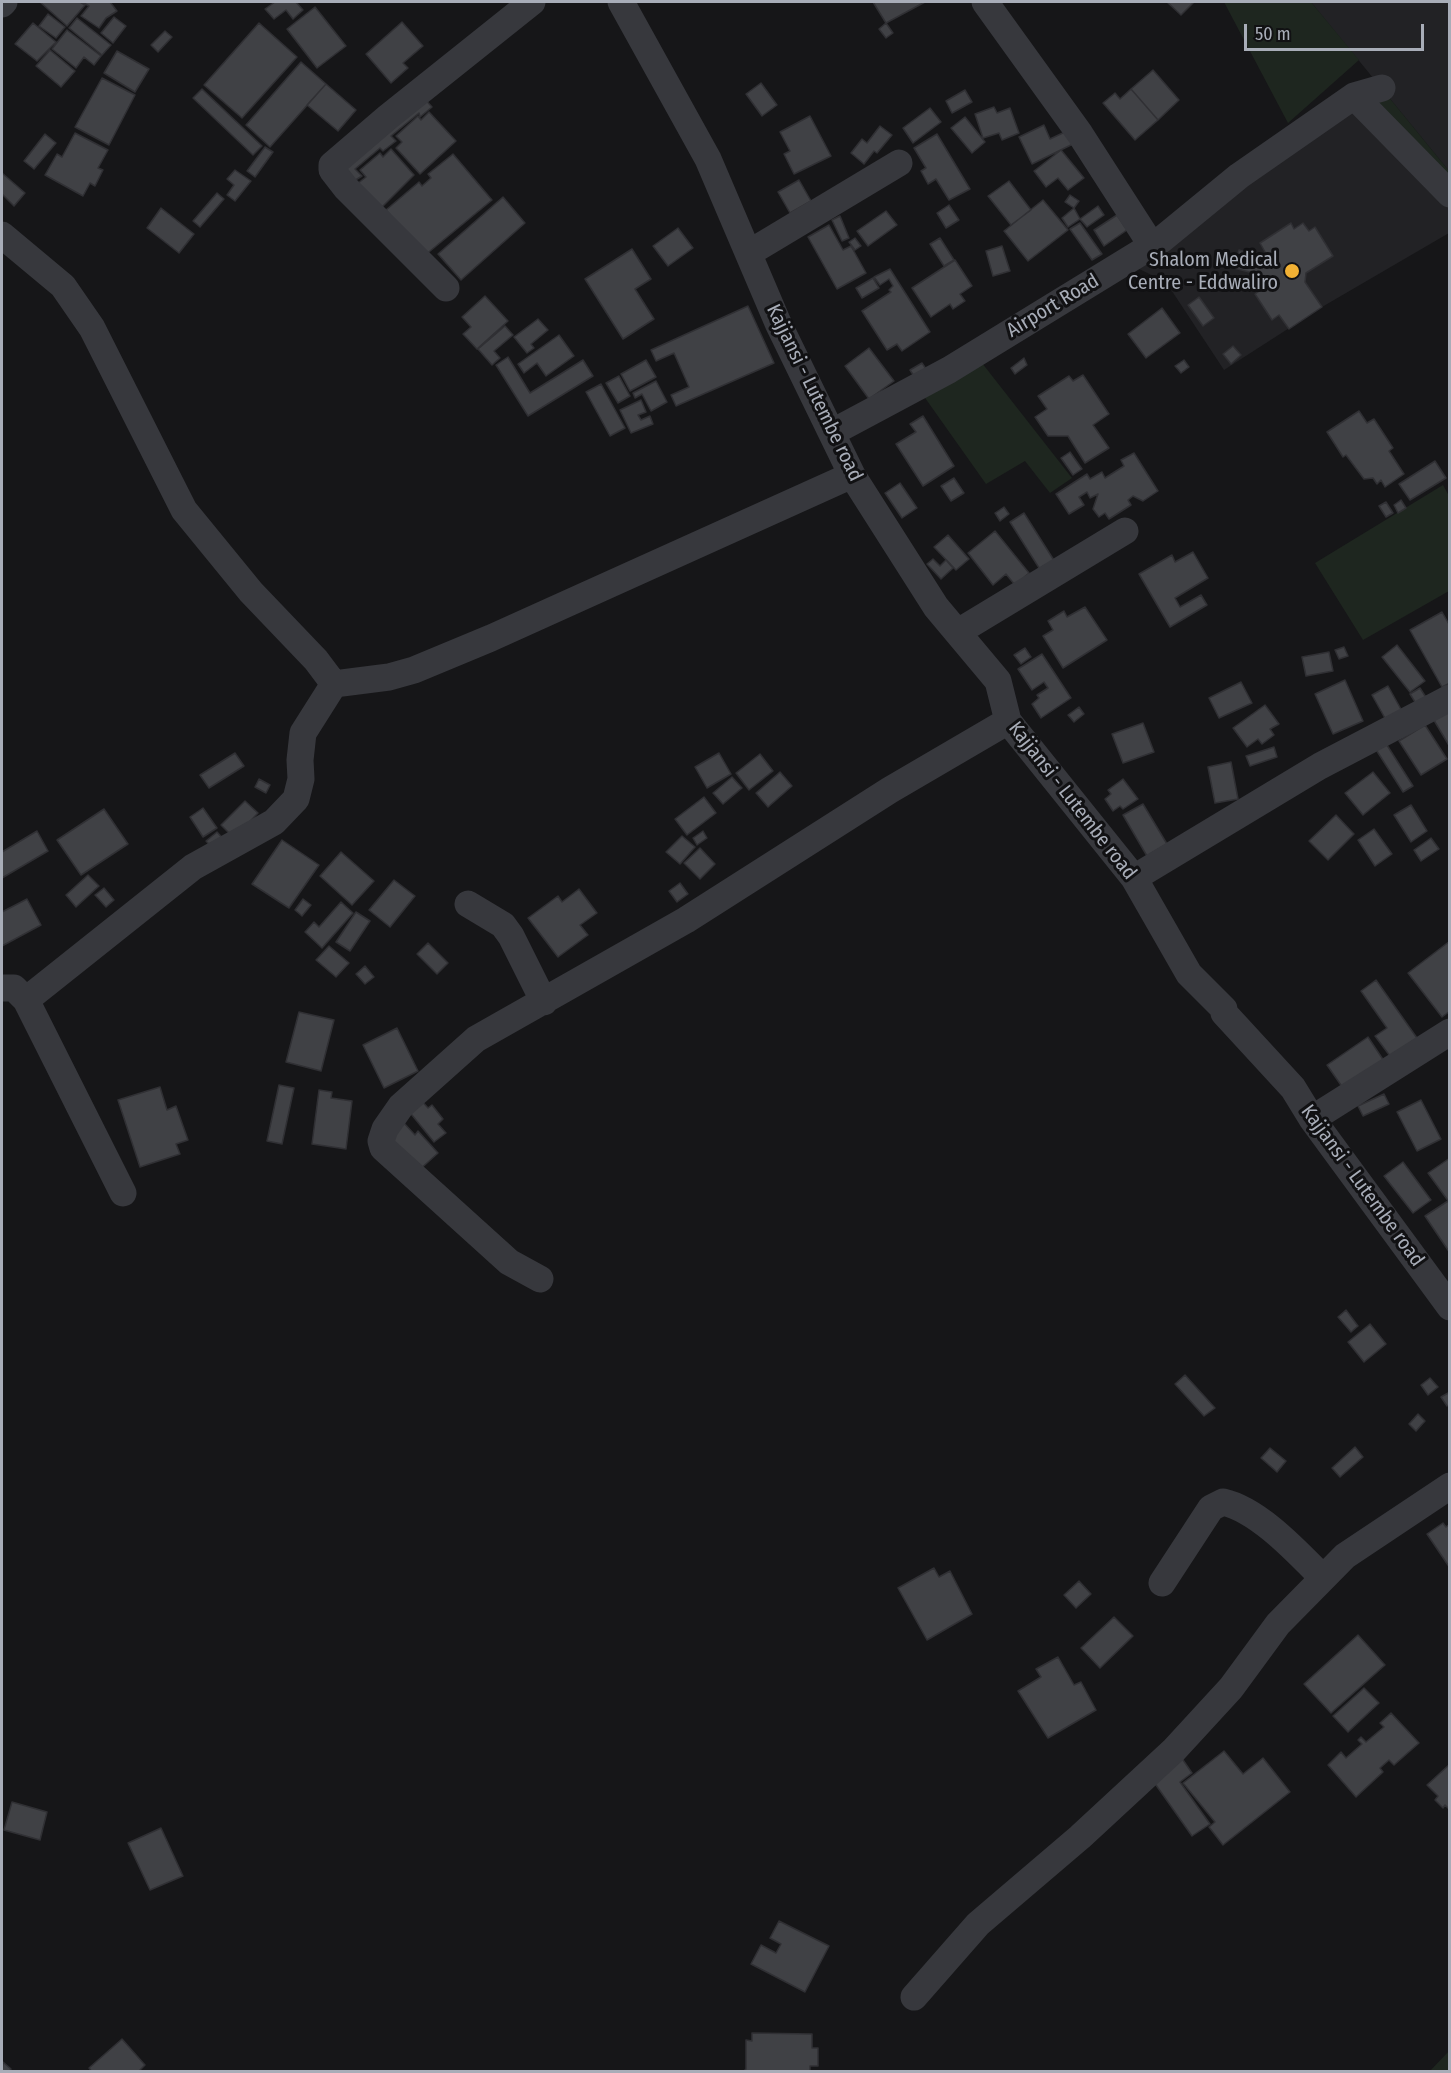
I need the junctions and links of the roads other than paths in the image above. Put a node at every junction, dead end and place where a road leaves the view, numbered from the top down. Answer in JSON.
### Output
{"nodes":[{"id":1,"x":532,"y":2,"type":"edge"},
{"id":2,"x":621,"y":2,"type":"edge"},
{"id":3,"x":985,"y":2,"type":"edge"},
{"id":4,"x":1382,"y":88,"type":"dead end"},
{"id":5,"x":1354,"y":96,"type":"junction"},
{"id":6,"x":898,"y":163,"type":"dead end"},
{"id":7,"x":1449,"y":194,"type":"edge"},
{"id":8,"x":2,"y":235,"type":"edge"},
{"id":9,"x":1152,"y":246,"type":"junction"},
{"id":10,"x":749,"y":253,"type":"junction"},
{"id":11,"x":446,"y":288,"type":"dead end"},
{"id":12,"x":832,"y":432,"type":"junction"},
{"id":13,"x":852,"y":475,"type":"junction"},
{"id":14,"x":1125,"y":531,"type":"dead end"},
{"id":15,"x":958,"y":632,"type":"junction"},
{"id":16,"x":334,"y":684,"type":"junction"},
{"id":17,"x":1449,"y":698,"type":"edge"},
{"id":18,"x":1008,"y":722,"type":"junction"},
{"id":19,"x":1134,"y":878,"type":"junction"},
{"id":20,"x":468,"y":904,"type":"dead end"},
{"id":21,"x":2,"y":988,"type":"edge"},
{"id":22,"x":26,"y":1000,"type":"junction"},
{"id":23,"x":544,"y":1002,"type":"junction"},
{"id":24,"x":1449,"y":1032,"type":"edge"},
{"id":25,"x":1312,"y":1119,"type":"junction"},
{"id":26,"x":123,"y":1194,"type":"dead end"},
{"id":27,"x":540,"y":1279,"type":"dead end"},
{"id":28,"x":1449,"y":1307,"type":"edge"},
{"id":29,"x":1449,"y":1486,"type":"edge"},
{"id":30,"x":1323,"y":1578,"type":"junction"},
{"id":31,"x":1162,"y":1583,"type":"dead end"},
{"id":32,"x":914,"y":1997,"type":"dead end"}],
"edges":[{"from":1,"to":11,"type":"street"},
{"from":2,"to":10,"type":"street","name":"Kajjansi - Lutembe road"},
{"from":3,"to":9,"type":"street"},
{"from":4,"to":5,"type":"street","name":"Airport Road"},
{"from":5,"to":7,"type":"street"},
{"from":5,"to":9,"type":"street","name":"Airport Road"},
{"from":6,"to":10,"type":"street"},
{"from":8,"to":16,"type":"street"},
{"from":9,"to":12,"type":"street","name":"Airport Road"},
{"from":10,"to":12,"type":"street","name":"Kajjansi - Lutembe road"},
{"from":12,"to":13,"type":"street","name":"Kajjansi - Lutembe road"},
{"from":13,"to":15,"type":"street","name":"Kajjansi - Lutembe road"},
{"from":13,"to":16,"type":"street"},
{"from":14,"to":15,"type":"street"},
{"from":15,"to":18,"type":"street","name":"Kajjansi - Lutembe road"},
{"from":16,"to":22,"type":"street"},
{"from":17,"to":19,"type":"street"},
{"from":18,"to":19,"type":"street","name":"Kajjansi - Lutembe road"},
{"from":18,"to":23,"type":"street"},
{"from":19,"to":25,"type":"street","name":"Kajjansi - Lutembe road"},
{"from":20,"to":23,"type":"street"},
{"from":21,"to":22,"type":"street"},
{"from":22,"to":26,"type":"street"},
{"from":23,"to":27,"type":"street"},
{"from":24,"to":25,"type":"street"},
{"from":25,"to":28,"type":"street","name":"Kajjansi - Lutembe road"},
{"from":29,"to":30,"type":"street"},
{"from":30,"to":31,"type":"street"},
{"from":30,"to":32,"type":"street"}]}
